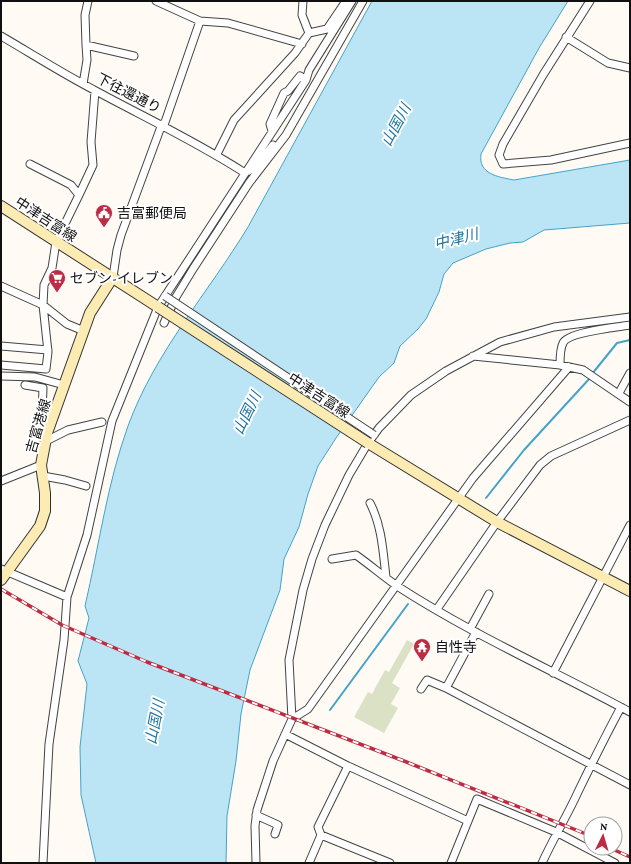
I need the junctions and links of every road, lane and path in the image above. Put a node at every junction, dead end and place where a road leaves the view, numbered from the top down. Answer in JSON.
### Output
{"nodes":[{"id":1,"x":88,"y":1,"type":"edge"},
{"id":2,"x":156,"y":1,"type":"edge"},
{"id":3,"x":303,"y":1,"type":"edge"},
{"id":4,"x":346,"y":1,"type":"edge"},
{"id":5,"x":352,"y":1,"type":"edge"},
{"id":6,"x":363,"y":1,"type":"edge"},
{"id":7,"x":590,"y":1,"type":"edge"},
{"id":8,"x":200,"y":21,"type":"junction"},
{"id":9,"x":329,"y":31,"type":"junction"},
{"id":10,"x":309,"y":33,"type":"junction"},
{"id":11,"x":1,"y":36,"type":"edge"},
{"id":12,"x":566,"y":37,"type":"junction"},
{"id":13,"x":302,"y":44,"type":"junction"},
{"id":14,"x":86,"y":45,"type":"junction"},
{"id":15,"x":134,"y":56,"type":"dead end"},
{"id":16,"x":630,"y":68,"type":"edge"},
{"id":17,"x":309,"y":70,"type":"junction"},
{"id":18,"x":306,"y":80,"type":"junction"},
{"id":19,"x":318,"y":80,"type":"junction"},
{"id":20,"x":83,"y":84,"type":"junction"},
{"id":21,"x":95,"y":91,"type":"junction"},
{"id":22,"x":297,"y":116,"type":"junction"},
{"id":23,"x":163,"y":125,"type":"junction"},
{"id":24,"x":272,"y":130,"type":"junction"},
{"id":25,"x":630,"y":143,"type":"edge"},
{"id":26,"x":217,"y":154,"type":"junction"},
{"id":27,"x":30,"y":164,"type":"dead end"},
{"id":28,"x":243,"y":176,"type":"junction"},
{"id":29,"x":249,"y":183,"type":"junction"},
{"id":30,"x":78,"y":196,"type":"junction"},
{"id":31,"x":1,"y":206,"type":"edge"},
{"id":32,"x":56,"y":242,"type":"junction"},
{"id":33,"x":113,"y":277,"type":"junction"},
{"id":34,"x":1,"y":286,"type":"edge"},
{"id":35,"x":165,"y":296,"type":"junction"},
{"id":36,"x":43,"y":305,"type":"junction"},
{"id":37,"x":158,"y":307,"type":"junction"},
{"id":38,"x":630,"y":317,"type":"edge"},
{"id":39,"x":164,"y":323,"type":"dead end"},
{"id":40,"x":630,"y":325,"type":"edge"},
{"id":41,"x":84,"y":331,"type":"junction"},
{"id":42,"x":1,"y":346,"type":"edge"},
{"id":43,"x":48,"y":350,"type":"junction"},
{"id":44,"x":473,"y":356,"type":"junction"},
{"id":45,"x":1,"y":365,"type":"edge"},
{"id":46,"x":560,"y":365,"type":"junction"},
{"id":47,"x":569,"y":367,"type":"junction"},
{"id":48,"x":630,"y":373,"type":"edge"},
{"id":49,"x":1,"y":376,"type":"edge"},
{"id":50,"x":24,"y":385,"type":"dead end"},
{"id":51,"x":64,"y":385,"type":"junction"},
{"id":52,"x":618,"y":393,"type":"junction"},
{"id":53,"x":630,"y":402,"type":"edge"},
{"id":54,"x":52,"y":419,"type":"junction"},
{"id":55,"x":630,"y":420,"type":"edge"},
{"id":56,"x":102,"y":422,"type":"dead end"},
{"id":57,"x":371,"y":439,"type":"junction"},
{"id":58,"x":46,"y":441,"type":"junction"},
{"id":59,"x":41,"y":465,"type":"junction"},
{"id":60,"x":43,"y":476,"type":"junction"},
{"id":61,"x":1,"y":481,"type":"edge"},
{"id":62,"x":86,"y":486,"type":"dead end"},
{"id":63,"x":460,"y":499,"type":"junction"},
{"id":64,"x":370,"y":503,"type":"dead end"},
{"id":65,"x":497,"y":522,"type":"junction"},
{"id":66,"x":630,"y":525,"type":"edge"},
{"id":67,"x":332,"y":559,"type":"dead end"},
{"id":68,"x":2,"y":574,"type":"edge"},
{"id":69,"x":386,"y":577,"type":"junction"},
{"id":70,"x":603,"y":577,"type":"junction"},
{"id":71,"x":397,"y":586,"type":"junction"},
{"id":72,"x":630,"y":592,"type":"edge"},
{"id":73,"x":489,"y":594,"type":"dead end"},
{"id":74,"x":67,"y":597,"type":"junction"},
{"id":75,"x":437,"y":610,"type":"junction"},
{"id":76,"x":473,"y":630,"type":"junction"},
{"id":77,"x":553,"y":673,"type":"junction"},
{"id":78,"x":446,"y":688,"type":"junction"},
{"id":79,"x":421,"y":689,"type":"dead end"},
{"id":80,"x":621,"y":707,"type":"junction"},
{"id":81,"x":630,"y":712,"type":"edge"},
{"id":82,"x":292,"y":719,"type":"junction"},
{"id":83,"x":285,"y":734,"type":"junction"},
{"id":84,"x":590,"y":765,"type":"junction"},
{"id":85,"x":348,"y":766,"type":"junction"},
{"id":86,"x":630,"y":785,"type":"edge"},
{"id":87,"x":256,"y":815,"type":"junction"},
{"id":88,"x":468,"y":821,"type":"junction"},
{"id":89,"x":556,"y":832,"type":"junction"},
{"id":90,"x":274,"y":834,"type":"dead end"},
{"id":91,"x":321,"y":835,"type":"junction"},
{"id":92,"x":43,"y":863,"type":"edge"},
{"id":93,"x":256,"y":863,"type":"edge"},
{"id":94,"x":309,"y":863,"type":"edge"},
{"id":95,"x":390,"y":863,"type":"edge"},
{"id":96,"x":451,"y":863,"type":"edge"},
{"id":97,"x":542,"y":863,"type":"edge"},
{"id":98,"x":615,"y":863,"type":"edge"}],
"edges":[{"from":1,"to":14,"type":"street"},
{"from":2,"to":8,"type":"street"},
{"from":3,"to":10,"type":"street"},
{"from":4,"to":9,"type":"street"},
{"from":5,"to":9,"type":"street"},
{"from":6,"to":19,"type":"street"},
{"from":7,"to":12,"type":"street"},
{"from":8,"to":13,"type":"street"},
{"from":8,"to":23,"type":"street"},
{"from":9,"to":10,"type":"street"},
{"from":9,"to":17,"type":"street"},
{"from":10,"to":13,"type":"street"},
{"from":11,"to":20,"type":"street","name":"下往還通り"},
{"from":12,"to":16,"type":"street"},
{"from":12,"to":25,"type":"street"},
{"from":13,"to":26,"type":"street"},
{"from":14,"to":15,"type":"street"},
{"from":14,"to":20,"type":"street"},
{"from":17,"to":18,"type":"street"},
{"from":17,"to":19,"type":"street"},
{"from":18,"to":24,"type":"street"},
{"from":18,"to":24,"type":"street"},
{"from":19,"to":22,"type":"street"},
{"from":20,"to":21,"type":"street","name":"下往還通り"},
{"from":21,"to":23,"type":"street","name":"下往還通り"},
{"from":21,"to":30,"type":"street"},
{"from":22,"to":28,"type":"street"},
{"from":22,"to":29,"type":"street"},
{"from":23,"to":26,"type":"street","name":"下往還通り"},
{"from":23,"to":33,"type":"street"},
{"from":24,"to":28,"type":"street"},
{"from":26,"to":28,"type":"street","name":"下往還通り"},
{"from":27,"to":30,"type":"street"},
{"from":28,"to":29,"type":"street","name":"下往還通り"},
{"from":28,"to":35,"type":"street"},
{"from":29,"to":39,"type":"street"},
{"from":30,"to":32,"type":"street"},
{"from":31,"to":32,"type":"main road","name":"中津吉富線"},
{"from":32,"to":33,"type":"main road","name":"中津吉富線"},
{"from":32,"to":36,"type":"street"},
{"from":33,"to":37,"type":"main road","name":"中津吉富線"},
{"from":33,"to":41,"type":"main road","name":"吉富港線"},
{"from":34,"to":36,"type":"street"},
{"from":35,"to":37,"type":"street"},
{"from":35,"to":57,"type":"street","bridge":true},
{"from":36,"to":41,"type":"street"},
{"from":36,"to":43,"type":"street"},
{"from":37,"to":57,"type":"main road","name":"中津吉富線","bridge":true},
{"from":37,"to":74,"type":"street"},
{"from":38,"to":44,"type":"street"},
{"from":40,"to":46,"type":"street"},
{"from":41,"to":51,"type":"main road","name":"吉富港線"},
{"from":42,"to":43,"type":"street"},
{"from":43,"to":45,"type":"street"},
{"from":44,"to":46,"type":"street"},
{"from":44,"to":57,"type":"street"},
{"from":46,"to":47,"type":"street"},
{"from":47,"to":52,"type":"street"},
{"from":47,"to":63,"type":"street"},
{"from":48,"to":52,"type":"street"},
{"from":49,"to":51,"type":"street"},
{"from":50,"to":54,"type":"street"},
{"from":51,"to":54,"type":"main road","name":"吉富港線"},
{"from":52,"to":53,"type":"street"},
{"from":54,"to":58,"type":"main road","name":"吉富港線"},
{"from":55,"to":65,"type":"street"},
{"from":56,"to":58,"type":"street"},
{"from":57,"to":63,"type":"main road","name":"中津吉富線"},
{"from":57,"to":82,"type":"street"},
{"from":58,"to":59,"type":"main road","name":"吉富港線"},
{"from":59,"to":60,"type":"main road","name":"吉富港線"},
{"from":59,"to":61,"type":"street"},
{"from":60,"to":62,"type":"street"},
{"from":60,"to":68,"type":"main road","name":"吉富港線"},
{"from":63,"to":65,"type":"main road","name":"中津吉富線"},
{"from":63,"to":71,"type":"street"},
{"from":64,"to":69,"type":"street"},
{"from":65,"to":70,"type":"main road","name":"中津吉富線"},
{"from":65,"to":75,"type":"street"},
{"from":66,"to":70,"type":"street"},
{"from":67,"to":69,"type":"street"},
{"from":68,"to":74,"type":"street"},
{"from":69,"to":71,"type":"street"},
{"from":70,"to":72,"type":"main road","name":"中津吉富線"},
{"from":70,"to":77,"type":"street"},
{"from":71,"to":75,"type":"street"},
{"from":71,"to":82,"type":"street"},
{"from":73,"to":76,"type":"street"},
{"from":74,"to":92,"type":"street"},
{"from":75,"to":76,"type":"street"},
{"from":76,"to":77,"type":"street"},
{"from":76,"to":78,"type":"street"},
{"from":77,"to":80,"type":"street"},
{"from":78,"to":79,"type":"street"},
{"from":78,"to":84,"type":"street"},
{"from":80,"to":81,"type":"street"},
{"from":80,"to":84,"type":"street"},
{"from":82,"to":83,"type":"street"},
{"from":83,"to":85,"type":"street"},
{"from":83,"to":87,"type":"street"},
{"from":84,"to":86,"type":"street"},
{"from":84,"to":89,"type":"street"},
{"from":85,"to":88,"type":"street"},
{"from":85,"to":91,"type":"street"},
{"from":87,"to":90,"type":"street"},
{"from":87,"to":93,"type":"street"},
{"from":88,"to":89,"type":"street"},
{"from":88,"to":96,"type":"street"},
{"from":89,"to":97,"type":"street"},
{"from":89,"to":98,"type":"street"},
{"from":91,"to":94,"type":"street"},
{"from":91,"to":95,"type":"street"}]}
